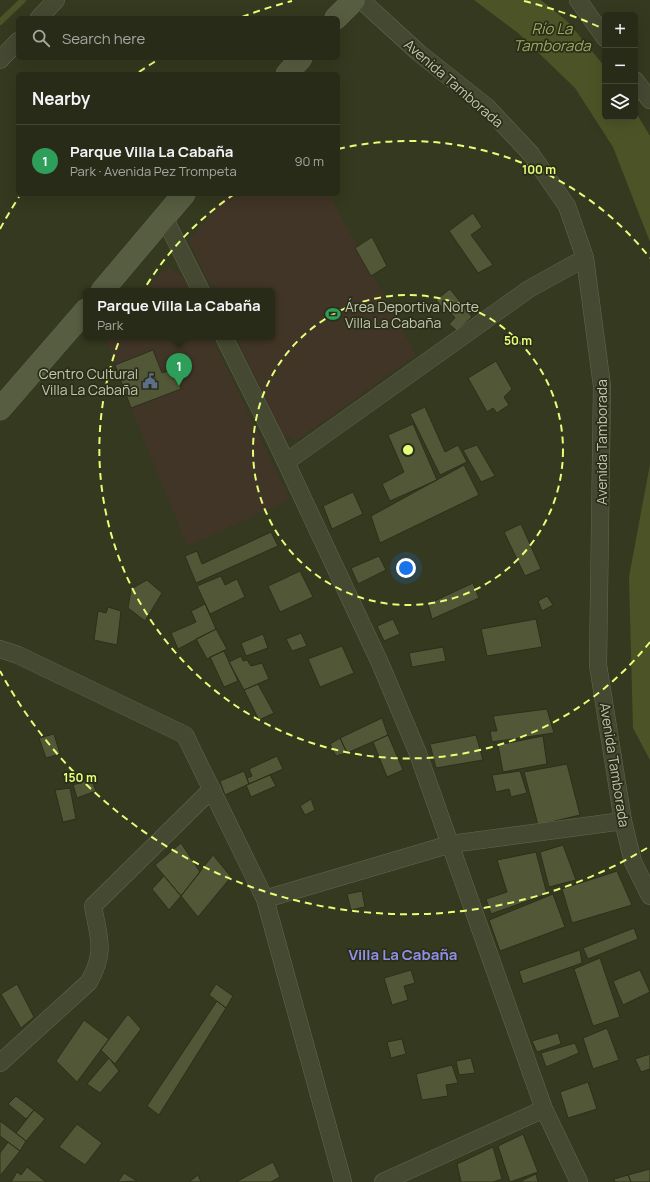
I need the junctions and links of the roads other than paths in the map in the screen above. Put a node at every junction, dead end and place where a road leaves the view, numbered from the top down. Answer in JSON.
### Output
{"nodes":[{"id":1,"x":56,"y":0,"type":"edge"},
{"id":2,"x":354,"y":0,"type":"edge"},
{"id":3,"x":361,"y":0,"type":"edge"},
{"id":4,"x":578,"y":0,"type":"edge"},
{"id":5,"x":41,"y":16,"type":"edge"},
{"id":6,"x":338,"y":16,"type":"edge"},
{"id":7,"x":602,"y":34,"type":"edge"},
{"id":8,"x":16,"y":43,"type":"edge"},
{"id":9,"x":0,"y":60,"type":"edge"},
{"id":10,"x":299,"y":60,"type":"edge"},
{"id":11,"x":290,"y":72,"type":"edge"},
{"id":12,"x":638,"y":84,"type":"edge"},
{"id":13,"x":650,"y":100,"type":"edge"},
{"id":14,"x":182,"y":196,"type":"edge"},
{"id":15,"x":164,"y":217,"type":"junction"},
{"id":16,"x":585,"y":258,"type":"junction"},
{"id":17,"x":105,"y":288,"type":"edge"},
{"id":18,"x":200,"y":288,"type":"edge"},
{"id":19,"x":83,"y":313,"type":"edge"},
{"id":20,"x":225,"y":340,"type":"edge"},
{"id":21,"x":0,"y":409,"type":"edge"},
{"id":22,"x":286,"y":462,"type":"junction"},
{"id":23,"x":0,"y":649,"type":"edge"},
{"id":24,"x":212,"y":789,"type":"junction"},
{"id":25,"x":623,"y":821,"type":"junction"},
{"id":26,"x":451,"y":844,"type":"junction"},
{"id":27,"x":650,"y":896,"type":"edge"},
{"id":28,"x":265,"y":899,"type":"junction"},
{"id":29,"x":0,"y":1063,"type":"edge"},
{"id":30,"x":544,"y":1109,"type":"junction"},
{"id":31,"x":343,"y":1182,"type":"edge"},
{"id":32,"x":383,"y":1182,"type":"edge"},
{"id":33,"x":579,"y":1182,"type":"edge"}],
"edges":[{"from":1,"to":5,"type":"street"},
{"from":2,"to":6,"type":"main road"},
{"from":3,"to":16,"type":"street","name":"Avenida Tamborada"},
{"from":4,"to":7,"type":"street"},
{"from":8,"to":9,"type":"street"},
{"from":10,"to":11,"type":"main road"},
{"from":12,"to":13,"type":"street"},
{"from":14,"to":15,"type":"main road"},
{"from":15,"to":17,"type":"main road"},
{"from":15,"to":18,"type":"street"},
{"from":16,"to":22,"type":"street"},
{"from":16,"to":25,"type":"street","name":"Avenida Tamborada"},
{"from":19,"to":21,"type":"main road"},
{"from":20,"to":22,"type":"street"},
{"from":22,"to":26,"type":"street"},
{"from":23,"to":24,"type":"street"},
{"from":24,"to":28,"type":"street"},
{"from":24,"to":29,"type":"street"},
{"from":25,"to":26,"type":"street"},
{"from":25,"to":27,"type":"street","name":"Avenida Tamborada"},
{"from":26,"to":28,"type":"street"},
{"from":26,"to":30,"type":"street"},
{"from":28,"to":31,"type":"street"},
{"from":30,"to":32,"type":"street"},
{"from":30,"to":33,"type":"street"}]}
